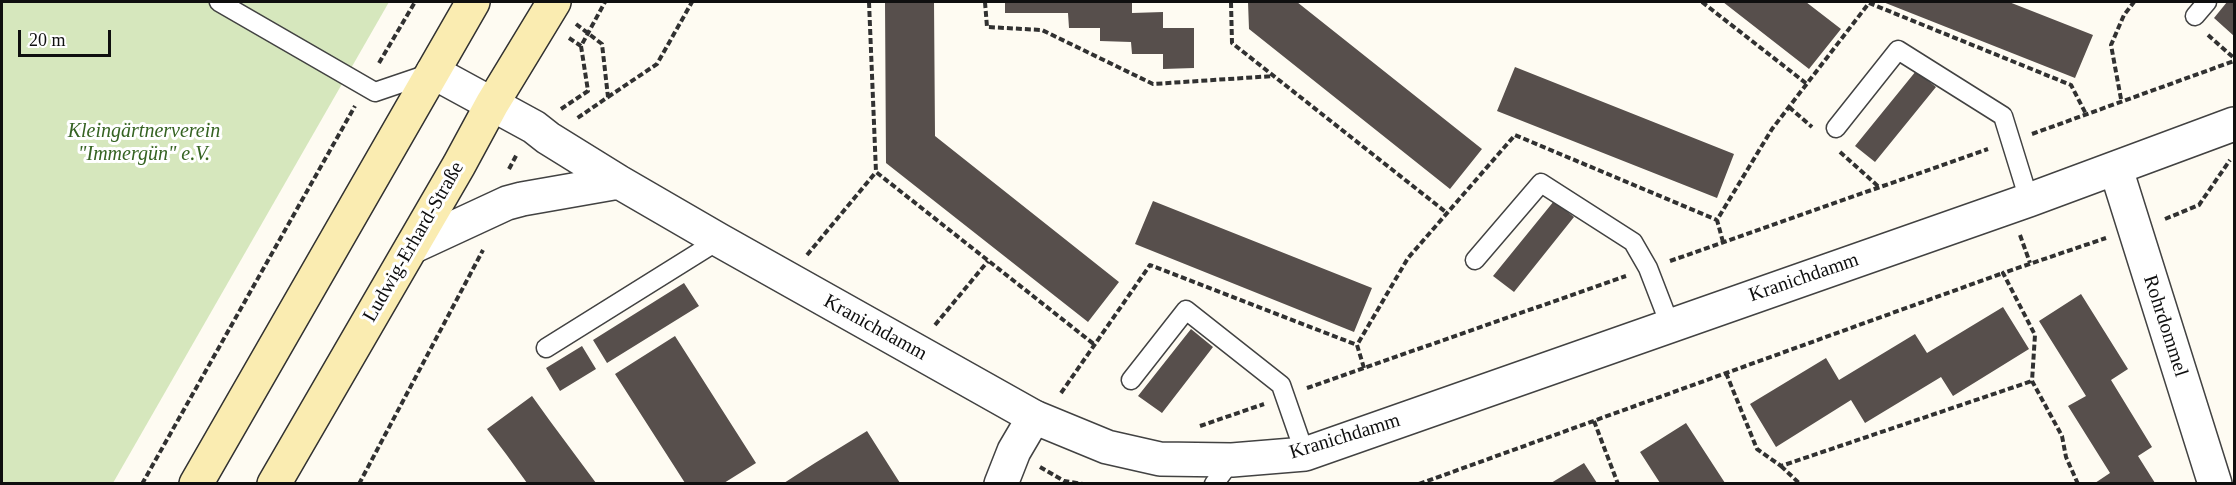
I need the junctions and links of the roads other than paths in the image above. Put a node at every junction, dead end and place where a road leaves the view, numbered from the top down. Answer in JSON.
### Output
{"nodes":[{"id":1,"x":219,"y":2,"type":"edge"},
{"id":2,"x":473,"y":2,"type":"edge"},
{"id":3,"x":554,"y":2,"type":"edge"},
{"id":4,"x":2207,"y":2,"type":"edge"},
{"id":5,"x":2195,"y":16,"type":"dead end"},
{"id":6,"x":433,"y":72,"type":"junction"},
{"id":7,"x":492,"y":104,"type":"junction"},
{"id":8,"x":2235,"y":124,"type":"edge"},
{"id":9,"x":1836,"y":128,"type":"dead end"},
{"id":10,"x":2116,"y":169,"type":"junction"},
{"id":11,"x":619,"y":182,"type":"junction"},
{"id":12,"x":2029,"y":200,"type":"junction"},
{"id":13,"x":718,"y":240,"type":"junction"},
{"id":14,"x":412,"y":247,"type":"junction"},
{"id":15,"x":1475,"y":260,"type":"dead end"},
{"id":16,"x":1670,"y":325,"type":"junction"},
{"id":17,"x":546,"y":348,"type":"dead end"},
{"id":18,"x":1131,"y":380,"type":"dead end"},
{"id":19,"x":1034,"y":417,"type":"junction"},
{"id":20,"x":1305,"y":454,"type":"junction"},
{"id":21,"x":1223,"y":472,"type":"edge"},
{"id":22,"x":196,"y":483,"type":"edge"},
{"id":23,"x":274,"y":483,"type":"edge"},
{"id":24,"x":1001,"y":483,"type":"edge"},
{"id":25,"x":2215,"y":483,"type":"edge"}],
"edges":[{"from":1,"to":6,"type":"lane"},
{"from":2,"to":6,"type":"main road"},
{"from":3,"to":7,"type":"main road","name":"Ludwig-Erhard-Straße"},
{"from":4,"to":5,"type":"lane"},
{"from":6,"to":7,"type":"street","name":"Kranichdamm"},
{"from":6,"to":22,"type":"main road"},
{"from":7,"to":11,"type":"street","name":"Kranichdamm"},
{"from":7,"to":14,"type":"main road","name":"Ludwig-Erhard-Straße"},
{"from":8,"to":10,"type":"street","name":"Kranichdamm"},
{"from":9,"to":12,"type":"lane"},
{"from":10,"to":12,"type":"street","name":"Kranichdamm"},
{"from":10,"to":25,"type":"street","name":"Rohrdommel"},
{"from":11,"to":13,"type":"street","name":"Kranichdamm"},
{"from":11,"to":14,"type":"street"},
{"from":12,"to":16,"type":"street","name":"Kranichdamm"},
{"from":13,"to":17,"type":"lane"},
{"from":13,"to":19,"type":"street","name":"Kranichdamm"},
{"from":14,"to":23,"type":"main road","name":"Ludwig-Erhard-Straße"},
{"from":15,"to":16,"type":"lane"},
{"from":16,"to":20,"type":"street","name":"Kranichdamm"},
{"from":18,"to":20,"type":"lane"},
{"from":19,"to":21,"type":"street","name":"Kranichdamm"},
{"from":19,"to":24,"type":"street"},
{"from":20,"to":21,"type":"street","name":"Kranichdamm"}]}
